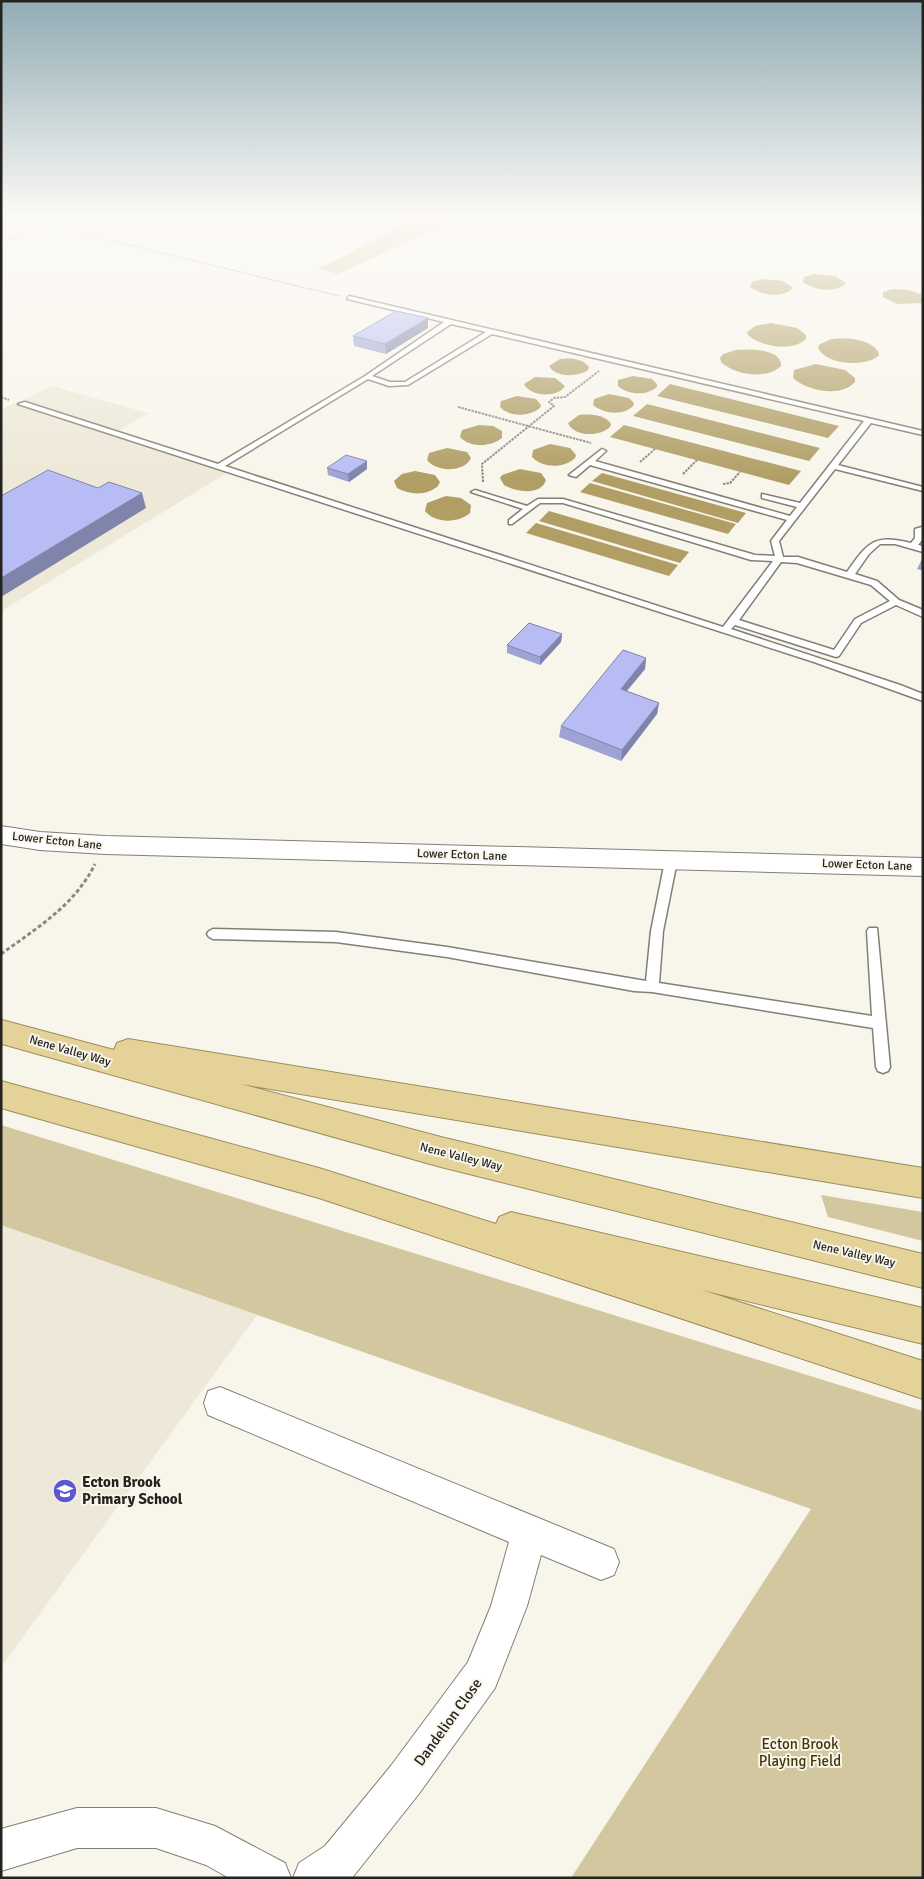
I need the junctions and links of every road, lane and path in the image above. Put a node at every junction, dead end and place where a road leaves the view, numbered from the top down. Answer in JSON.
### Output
{"nodes":[{"id":1,"x":381,"y":306,"type":"edge"},
{"id":2,"x":449,"y":322,"type":"junction"},
{"id":3,"x":490,"y":332,"type":"junction"},
{"id":4,"x":612,"y":361,"type":"junction"},
{"id":5,"x":367,"y":377,"type":"junction"},
{"id":6,"x":22,"y":404,"type":"dead end"},
{"id":7,"x":458,"y":407,"type":"dead end"},
{"id":8,"x":870,"y":420,"type":"junction"},
{"id":9,"x":529,"y":426,"type":"junction"},
{"id":10,"x":923,"y":433,"type":"edge"},
{"id":11,"x":602,"y":451,"type":"joint"},
{"id":12,"x":589,"y":462,"type":"junction"},
{"id":13,"x":835,"y":467,"type":"junction"},
{"id":14,"x":219,"y":468,"type":"junction"},
{"id":15,"x":573,"y":475,"type":"dead end"},
{"id":16,"x":923,"y":490,"type":"edge"},
{"id":17,"x":480,"y":494,"type":"joint"},
{"id":18,"x":765,"y":496,"type":"dead end"},
{"id":19,"x":803,"y":506,"type":"junction"},
{"id":20,"x":527,"y":508,"type":"junction"},
{"id":21,"x":793,"y":519,"type":"junction"},
{"id":22,"x":512,"y":522,"type":"dead end"},
{"id":23,"x":920,"y":529,"type":"dead end"},
{"id":24,"x":913,"y":547,"type":"junction"},
{"id":25,"x":923,"y":549,"type":"edge"},
{"id":26,"x":779,"y":557,"type":"junction"},
{"id":27,"x":849,"y":576,"type":"junction"},
{"id":28,"x":896,"y":602,"type":"junction"},
{"id":29,"x":923,"y":614,"type":"edge"},
{"id":30,"x":733,"y":621,"type":"junction"},
{"id":31,"x":726,"y":631,"type":"junction"},
{"id":32,"x":923,"y":698,"type":"edge"},
{"id":33,"x":1,"y":835,"type":"edge"},
{"id":34,"x":105,"y":846,"type":"junction"},
{"id":35,"x":671,"y":861,"type":"junction"},
{"id":36,"x":923,"y":867,"type":"edge"},
{"id":37,"x":873,"y":931,"type":"dead end"},
{"id":38,"x":213,"y":934,"type":"dead end"},
{"id":39,"x":1,"y":954,"type":"edge"},
{"id":40,"x":652,"y":987,"type":"junction"},
{"id":41,"x":879,"y":1023,"type":"junction"},
{"id":42,"x":1,"y":1032,"type":"edge"},
{"id":43,"x":883,"y":1067,"type":"dead end"},
{"id":44,"x":1,"y":1094,"type":"edge"},
{"id":45,"x":319,"y":1183,"type":"junction"},
{"id":46,"x":923,"y":1183,"type":"edge"},
{"id":47,"x":923,"y":1271,"type":"edge"},
{"id":48,"x":923,"y":1326,"type":"edge"},
{"id":49,"x":923,"y":1380,"type":"edge"},
{"id":50,"x":220,"y":1403,"type":"dead end"},
{"id":51,"x":529,"y":1533,"type":"junction"},
{"id":52,"x":601,"y":1562,"type":"dead end"},
{"id":53,"x":1,"y":1850,"type":"edge"},
{"id":54,"x":270,"y":1878,"type":"edge"},
{"id":55,"x":314,"y":1878,"type":"edge"}],
"edges":[{"from":1,"to":2,"type":"lane"},
{"from":2,"to":3,"type":"lane"},
{"from":2,"to":5,"type":"lane"},
{"from":3,"to":4,"type":"lane"},
{"from":3,"to":5,"type":"lane"},
{"from":4,"to":8,"type":"lane"},
{"from":4,"to":9,"type":"path"},
{"from":5,"to":14,"type":"lane"},
{"from":6,"to":14,"type":"lane"},
{"from":7,"to":9,"type":"path"},
{"from":8,"to":10,"type":"lane"},
{"from":8,"to":13,"type":"lane"},
{"from":9,"to":11,"type":"path"},
{"from":9,"to":17,"type":"path"},
{"from":11,"to":12,"type":"lane"},
{"from":12,"to":15,"type":"lane"},
{"from":12,"to":21,"type":"lane"},
{"from":13,"to":16,"type":"lane"},
{"from":13,"to":19,"type":"lane"},
{"from":14,"to":31,"type":"lane"},
{"from":17,"to":20,"type":"lane"},
{"from":18,"to":19,"type":"lane"},
{"from":19,"to":21,"type":"lane"},
{"from":20,"to":22,"type":"lane"},
{"from":20,"to":26,"type":"lane"},
{"from":21,"to":26,"type":"lane"},
{"from":23,"to":24,"type":"lane"},
{"from":24,"to":25,"type":"lane"},
{"from":24,"to":27,"type":"lane"},
{"from":26,"to":27,"type":"lane"},
{"from":26,"to":30,"type":"lane"},
{"from":27,"to":28,"type":"lane"},
{"from":28,"to":29,"type":"lane"},
{"from":28,"to":30,"type":"lane"},
{"from":30,"to":31,"type":"lane"},
{"from":31,"to":32,"type":"lane"},
{"from":33,"to":34,"type":"street","name":"Lower Ecton Lane"},
{"from":34,"to":35,"type":"street","name":"Lower Ecton Lane"},
{"from":34,"to":39,"type":"path"},
{"from":35,"to":36,"type":"street","name":"Lower Ecton Lane"},
{"from":35,"to":40,"type":"lane"},
{"from":37,"to":41,"type":"lane"},
{"from":38,"to":40,"type":"lane"},
{"from":40,"to":41,"type":"lane"},
{"from":41,"to":43,"type":"lane"},
{"from":42,"to":46,"type":"highway"},
{"from":42,"to":47,"type":"highway","name":"Nene Valley Way"},
{"from":44,"to":45,"type":"highway"},
{"from":45,"to":48,"type":"highway"},
{"from":45,"to":49,"type":"highway"},
{"from":50,"to":51,"type":"street"},
{"from":51,"to":52,"type":"street"},
{"from":51,"to":55,"type":"street","name":"Dandelion Close"},
{"from":53,"to":54,"type":"street"}]}
